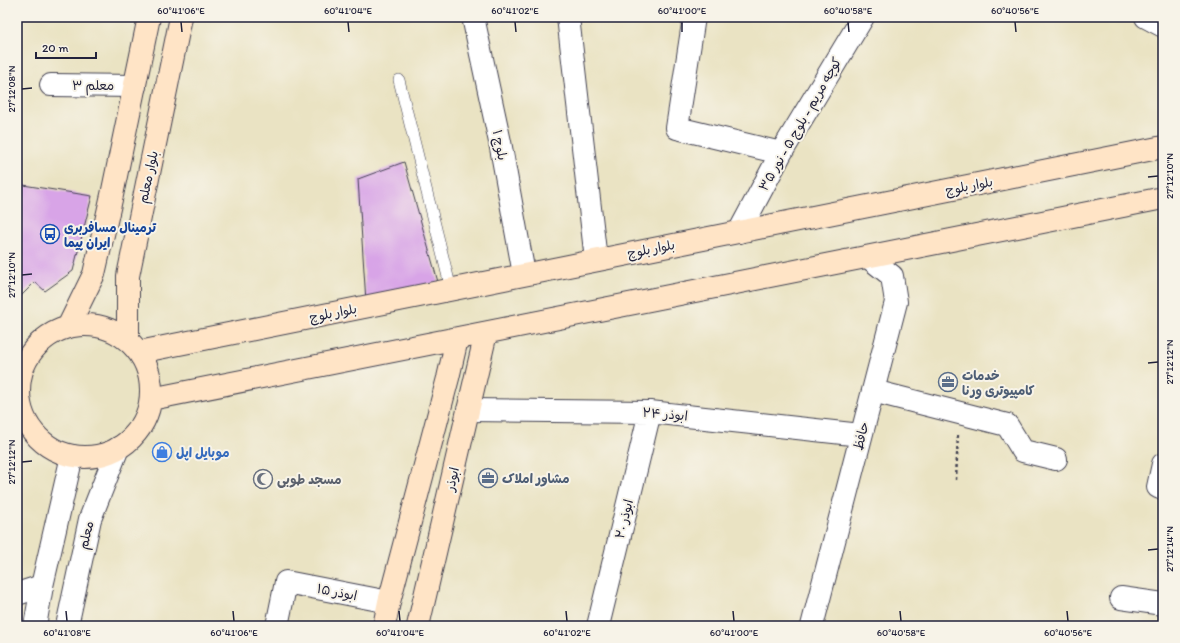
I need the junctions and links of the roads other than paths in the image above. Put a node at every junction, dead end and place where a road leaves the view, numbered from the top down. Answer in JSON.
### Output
{"nodes":[{"id":1,"x":149,"y":17,"type":"edge"},
{"id":2,"x":181,"y":17,"type":"edge"},
{"id":3,"x":473,"y":17,"type":"edge"},
{"id":4,"x":568,"y":17,"type":"edge"},
{"id":5,"x":694,"y":17,"type":"edge"},
{"id":6,"x":863,"y":17,"type":"edge"},
{"id":7,"x":1146,"y":17,"type":"edge"},
{"id":8,"x":1163,"y":26,"type":"edge"},
{"id":9,"x":399,"y":80,"type":"dead end"},
{"id":10,"x":51,"y":85,"type":"dead end"},
{"id":11,"x":135,"y":86,"type":"junction"},
{"id":12,"x":1163,"y":147,"type":"edge"},
{"id":13,"x":782,"y":153,"type":"junction"},
{"id":14,"x":1163,"y":198,"type":"edge"},
{"id":15,"x":738,"y":232,"type":"junction"},
{"id":16,"x":868,"y":257,"type":"junction"},
{"id":17,"x":596,"y":260,"type":"junction"},
{"id":18,"x":524,"y":274,"type":"junction"},
{"id":19,"x":451,"y":289,"type":"junction"},
{"id":20,"x":68,"y":327,"type":"junction"},
{"id":21,"x":486,"y":333,"type":"junction"},
{"id":22,"x":457,"y":339,"type":"junction"},
{"id":23,"x":133,"y":345,"type":"junction"},
{"id":24,"x":24,"y":356,"type":"edge"},
{"id":25,"x":873,"y":391,"type":"junction"},
{"id":26,"x":151,"y":399,"type":"junction"},
{"id":27,"x":468,"y":410,"type":"junction"},
{"id":28,"x":650,"y":412,"type":"junction"},
{"id":29,"x":25,"y":434,"type":"edge"},
{"id":30,"x":861,"y":435,"type":"junction"},
{"id":31,"x":118,"y":448,"type":"junction"},
{"id":32,"x":72,"y":456,"type":"junction"},
{"id":33,"x":1056,"y":459,"type":"dead end"},
{"id":34,"x":1163,"y":464,"type":"edge"},
{"id":35,"x":1163,"y":489,"type":"edge"},
{"id":36,"x":42,"y":586,"type":"junction"},
{"id":37,"x":17,"y":594,"type":"edge"},
{"id":38,"x":1121,"y":598,"type":"dead end"},
{"id":39,"x":389,"y":602,"type":"junction"},
{"id":40,"x":1163,"y":604,"type":"edge"},
{"id":41,"x":34,"y":626,"type":"edge"},
{"id":42,"x":67,"y":626,"type":"edge"},
{"id":43,"x":276,"y":626,"type":"edge"},
{"id":44,"x":384,"y":626,"type":"edge"},
{"id":45,"x":418,"y":626,"type":"edge"},
{"id":46,"x":598,"y":626,"type":"edge"},
{"id":47,"x":812,"y":626,"type":"edge"}],
"edges":[{"from":1,"to":11,"type":"main road"},
{"from":2,"to":23,"type":"main road","name":"بلوار معلم"},
{"from":3,"to":18,"type":"street","name":"بلوچ ۱"},
{"from":4,"to":17,"type":"street"},
{"from":5,"to":13,"type":"street"},
{"from":6,"to":13,"type":"street","name":"کوچه مریم - بلوچ ۵ - نور ۳۵"},
{"from":7,"to":8,"type":"street"},
{"from":9,"to":19,"type":"lane"},
{"from":10,"to":11,"type":"street","name":"معلم ۳"},
{"from":11,"to":20,"type":"main road"},
{"from":12,"to":15,"type":"main road","name":"بلوار بلوچ"},
{"from":13,"to":15,"type":"street","name":"کوچه مریم - بلوچ ۵ - نور ۳۵"},
{"from":14,"to":16,"type":"main road"},
{"from":15,"to":17,"type":"main road","name":"بلوار بلوچ"},
{"from":16,"to":21,"type":"main road"},
{"from":16,"to":25,"type":"street","name":"حافظ"},
{"from":17,"to":18,"type":"main road","name":"بلوار بلوچ"},
{"from":18,"to":19,"type":"main road","name":"بلوار بلوچ"},
{"from":19,"to":23,"type":"main road","name":"بلوار بلوچ"},
{"from":20,"to":23,"type":"main road"},
{"from":20,"to":24,"type":"main road"},
{"from":21,"to":22,"type":"main road"},
{"from":21,"to":27,"type":"main road","name":"ابوذر"},
{"from":22,"to":26,"type":"main road"},
{"from":22,"to":39,"type":"main road"},
{"from":23,"to":26,"type":"main road"},
{"from":24,"to":29,"type":"main road"},
{"from":25,"to":30,"type":"street","name":"حافظ"},
{"from":25,"to":33,"type":"street"},
{"from":26,"to":31,"type":"main road"},
{"from":27,"to":28,"type":"street","name":"ابوذر ۲۴"},
{"from":27,"to":45,"type":"main road","name":"ابوذر"},
{"from":28,"to":30,"type":"street","name":"ابوذر ۲۴"},
{"from":28,"to":46,"type":"street","name":"ابوذر ۲۰"},
{"from":29,"to":32,"type":"main road"},
{"from":30,"to":47,"type":"street","name":"حافظ"},
{"from":31,"to":32,"type":"main road"},
{"from":31,"to":42,"type":"street","name":"معلم"},
{"from":32,"to":36,"type":"street"},
{"from":34,"to":35,"type":"street"},
{"from":36,"to":37,"type":"street"},
{"from":36,"to":41,"type":"street"},
{"from":38,"to":40,"type":"street"},
{"from":39,"to":43,"type":"street","name":"ابوذر ۱۵"},
{"from":39,"to":44,"type":"main road"}]}
